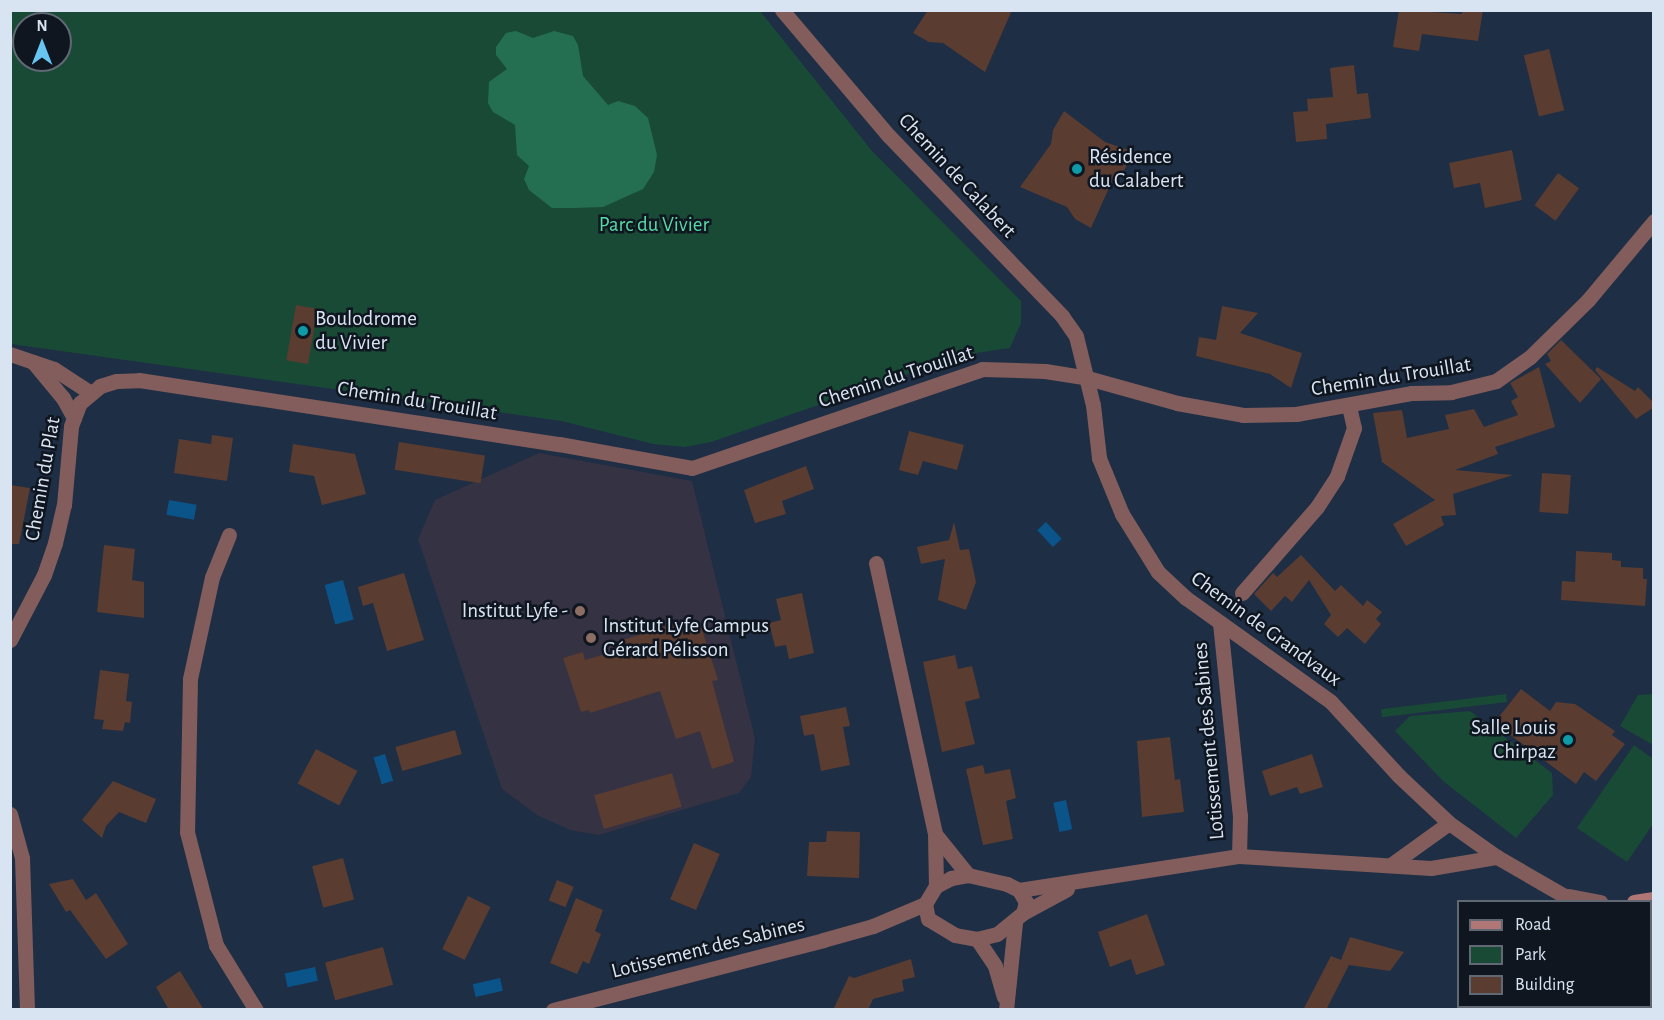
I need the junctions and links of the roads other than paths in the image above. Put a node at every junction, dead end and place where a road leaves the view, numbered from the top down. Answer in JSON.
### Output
{"nodes":[{"id":1,"x":782,"y":10,"type":"edge"},
{"id":2,"x":1653,"y":221,"type":"edge"},
{"id":3,"x":10,"y":354,"type":"edge"},
{"id":4,"x":33,"y":362,"type":"junction"},
{"id":5,"x":1084,"y":377,"type":"junction"},
{"id":6,"x":91,"y":393,"type":"junction"},
{"id":7,"x":1349,"y":407,"type":"junction"},
{"id":8,"x":74,"y":418,"type":"junction"},
{"id":9,"x":229,"y":535,"type":"dead end"},
{"id":10,"x":876,"y":563,"type":"dead end"},
{"id":11,"x":1242,"y":593,"type":"dead end"},
{"id":12,"x":1220,"y":623,"type":"junction"},
{"id":13,"x":10,"y":640,"type":"edge"},
{"id":14,"x":10,"y":814,"type":"edge"},
{"id":15,"x":1449,"y":823,"type":"junction"},
{"id":16,"x":935,"y":834,"type":"junction"},
{"id":17,"x":1239,"y":856,"type":"junction"},
{"id":18,"x":1497,"y":857,"type":"junction"},
{"id":19,"x":1392,"y":864,"type":"junction"},
{"id":20,"x":968,"y":875,"type":"junction"},
{"id":21,"x":1101,"y":880,"type":"junction"},
{"id":22,"x":936,"y":886,"type":"junction"},
{"id":23,"x":1019,"y":890,"type":"junction"},
{"id":24,"x":1572,"y":899,"type":"edge"},
{"id":25,"x":926,"y":911,"type":"junction"},
{"id":26,"x":1019,"y":918,"type":"junction"},
{"id":27,"x":977,"y":939,"type":"junction"},
{"id":28,"x":1006,"y":1007,"type":"edge"},
{"id":29,"x":27,"y":1010,"type":"edge"},
{"id":30,"x":256,"y":1010,"type":"edge"},
{"id":31,"x":553,"y":1010,"type":"edge"}],
"edges":[{"from":1,"to":5,"type":"street","name":"Chemin de Calabert"},
{"from":2,"to":7,"type":"street","name":"Chemin du Trouillat"},
{"from":3,"to":4,"type":"street"},
{"from":4,"to":6,"type":"street"},
{"from":4,"to":8,"type":"street"},
{"from":5,"to":6,"type":"street","name":"Chemin du Trouillat"},
{"from":5,"to":7,"type":"street","name":"Chemin du Trouillat"},
{"from":5,"to":12,"type":"street","name":"Chemin de Grandvaux"},
{"from":6,"to":8,"type":"street","name":"Chemin du Plat"},
{"from":7,"to":11,"type":"street"},
{"from":8,"to":13,"type":"street","name":"Chemin du Plat"},
{"from":9,"to":30,"type":"street"},
{"from":10,"to":16,"type":"street"},
{"from":12,"to":15,"type":"street","name":"Chemin de Grandvaux"},
{"from":12,"to":17,"type":"street","name":"Lotissement des Sabines"},
{"from":14,"to":29,"type":"street"},
{"from":15,"to":18,"type":"street","name":"Chemin de Grandvaux"},
{"from":15,"to":19,"type":"street"},
{"from":16,"to":20,"type":"street"},
{"from":16,"to":22,"type":"street"},
{"from":17,"to":19,"type":"street","name":"Lotissement des Sabines"},
{"from":17,"to":21,"type":"street","name":"Lotissement des Sabines"},
{"from":18,"to":19,"type":"street","name":"Lotissement des Sabines"},
{"from":18,"to":24,"type":"street","name":"Chemin de Grandvaux"},
{"from":20,"to":22,"type":"street"},
{"from":20,"to":23,"type":"street","name":"Lotissement des Sabines"},
{"from":21,"to":23,"type":"street","name":"Lotissement des Sabines"},
{"from":21,"to":26,"type":"street","name":"Lotissement des Sabines"},
{"from":22,"to":25,"type":"street"},
{"from":23,"to":26,"type":"street"},
{"from":25,"to":27,"type":"street"},
{"from":25,"to":31,"type":"street","name":"Lotissement des Sabines"},
{"from":26,"to":27,"type":"street","name":"Lotissement des Sabines"},
{"from":26,"to":28,"type":"street"},
{"from":27,"to":28,"type":"street"}]}
